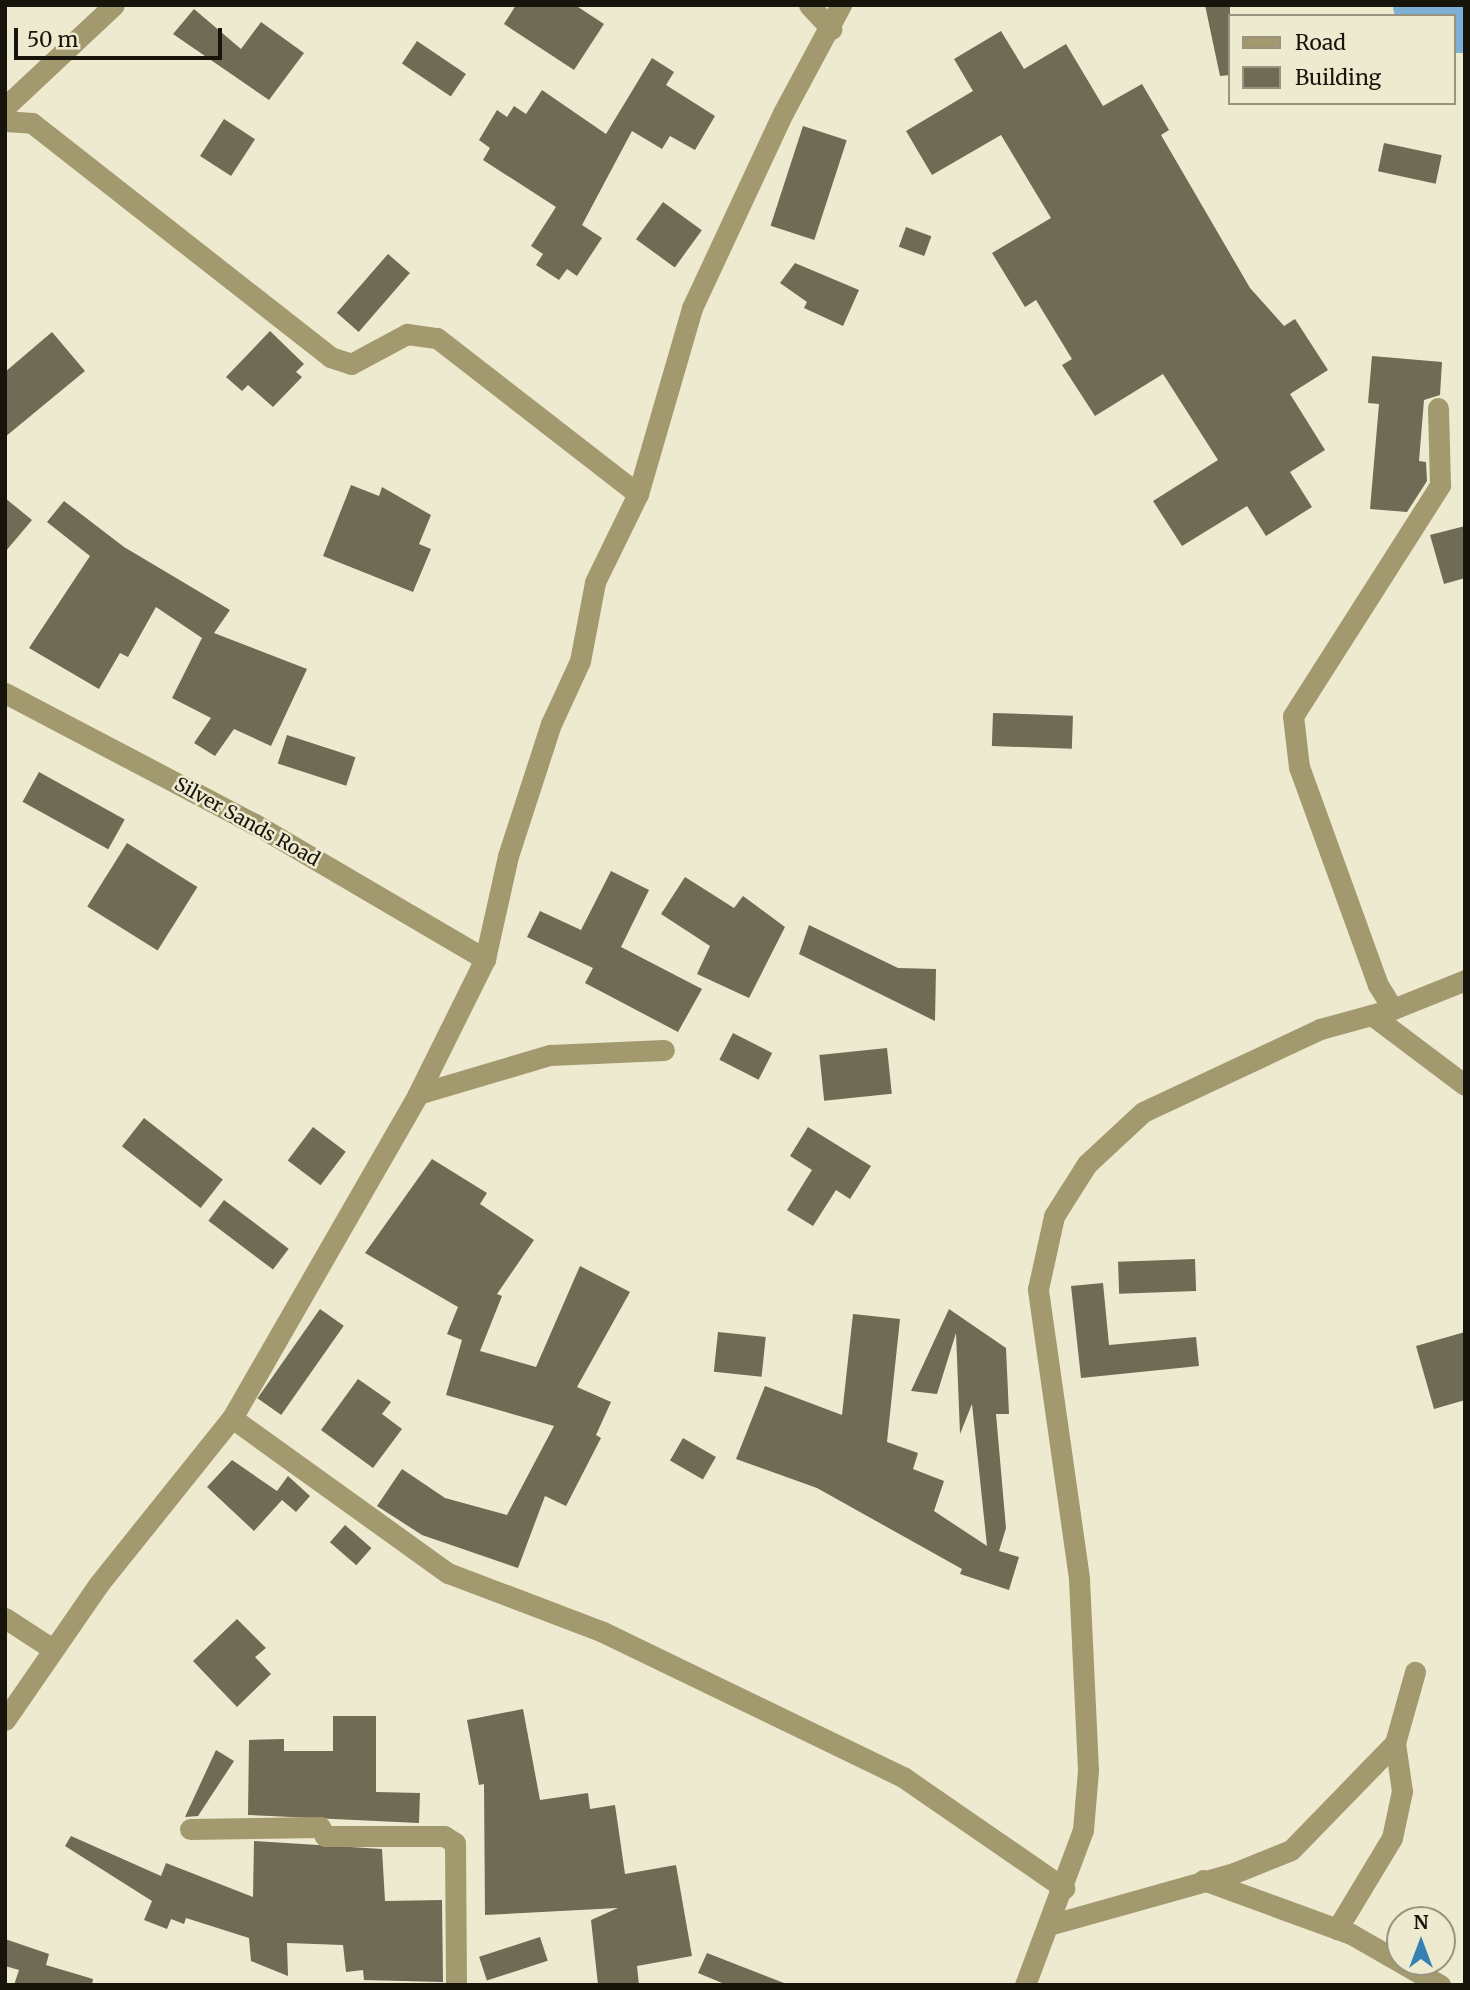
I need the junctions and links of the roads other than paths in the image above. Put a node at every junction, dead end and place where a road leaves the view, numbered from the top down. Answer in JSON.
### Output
{"nodes":[{"id":1,"x":114,"y":5,"type":"edge"},
{"id":2,"x":809,"y":5,"type":"edge"},
{"id":3,"x":841,"y":5,"type":"edge"},
{"id":4,"x":831,"y":29,"type":"junction"},
{"id":5,"x":5,"y":107,"type":"edge"},
{"id":6,"x":5,"y":121,"type":"edge"},
{"id":7,"x":1438,"y":408,"type":"dead end"},
{"id":8,"x":638,"y":494,"type":"junction"},
{"id":9,"x":5,"y":693,"type":"edge"},
{"id":10,"x":485,"y":959,"type":"junction"},
{"id":11,"x":1465,"y":980,"type":"edge"},
{"id":12,"x":1383,"y":1012,"type":"junction"},
{"id":13,"x":664,"y":1050,"type":"dead end"},
{"id":14,"x":1465,"y":1085,"type":"edge"},
{"id":15,"x":418,"y":1094,"type":"junction"},
{"id":16,"x":232,"y":1418,"type":"junction"},
{"id":17,"x":5,"y":1618,"type":"edge"},
{"id":18,"x":51,"y":1648,"type":"junction"},
{"id":19,"x":1415,"y":1672,"type":"dead end"},
{"id":20,"x":5,"y":1720,"type":"edge"},
{"id":21,"x":1395,"y":1744,"type":"junction"},
{"id":22,"x":190,"y":1829,"type":"dead end"},
{"id":23,"x":1202,"y":1880,"type":"junction"},
{"id":24,"x":1064,"y":1888,"type":"junction"},
{"id":25,"x":1048,"y":1925,"type":"junction"},
{"id":26,"x":1337,"y":1929,"type":"junction"},
{"id":27,"x":456,"y":1985,"type":"edge"},
{"id":28,"x":1025,"y":1985,"type":"edge"},
{"id":29,"x":1440,"y":1985,"type":"edge"}],
"edges":[{"from":1,"to":5,"type":"street"},
{"from":2,"to":4,"type":"street"},
{"from":3,"to":4,"type":"street"},
{"from":4,"to":8,"type":"street"},
{"from":6,"to":8,"type":"street"},
{"from":7,"to":12,"type":"street"},
{"from":8,"to":10,"type":"street"},
{"from":9,"to":10,"type":"street","name":"Silver Sands Road"},
{"from":10,"to":15,"type":"street"},
{"from":11,"to":12,"type":"street"},
{"from":12,"to":14,"type":"street"},
{"from":12,"to":24,"type":"street"},
{"from":13,"to":15,"type":"street"},
{"from":15,"to":16,"type":"street"},
{"from":16,"to":18,"type":"street"},
{"from":16,"to":24,"type":"street"},
{"from":17,"to":18,"type":"street"},
{"from":18,"to":20,"type":"street"},
{"from":19,"to":21,"type":"street"},
{"from":21,"to":23,"type":"street"},
{"from":21,"to":26,"type":"street"},
{"from":22,"to":27,"type":"street"},
{"from":23,"to":25,"type":"street"},
{"from":23,"to":26,"type":"street"},
{"from":24,"to":25,"type":"street"},
{"from":25,"to":28,"type":"street"},
{"from":26,"to":29,"type":"street"}]}
